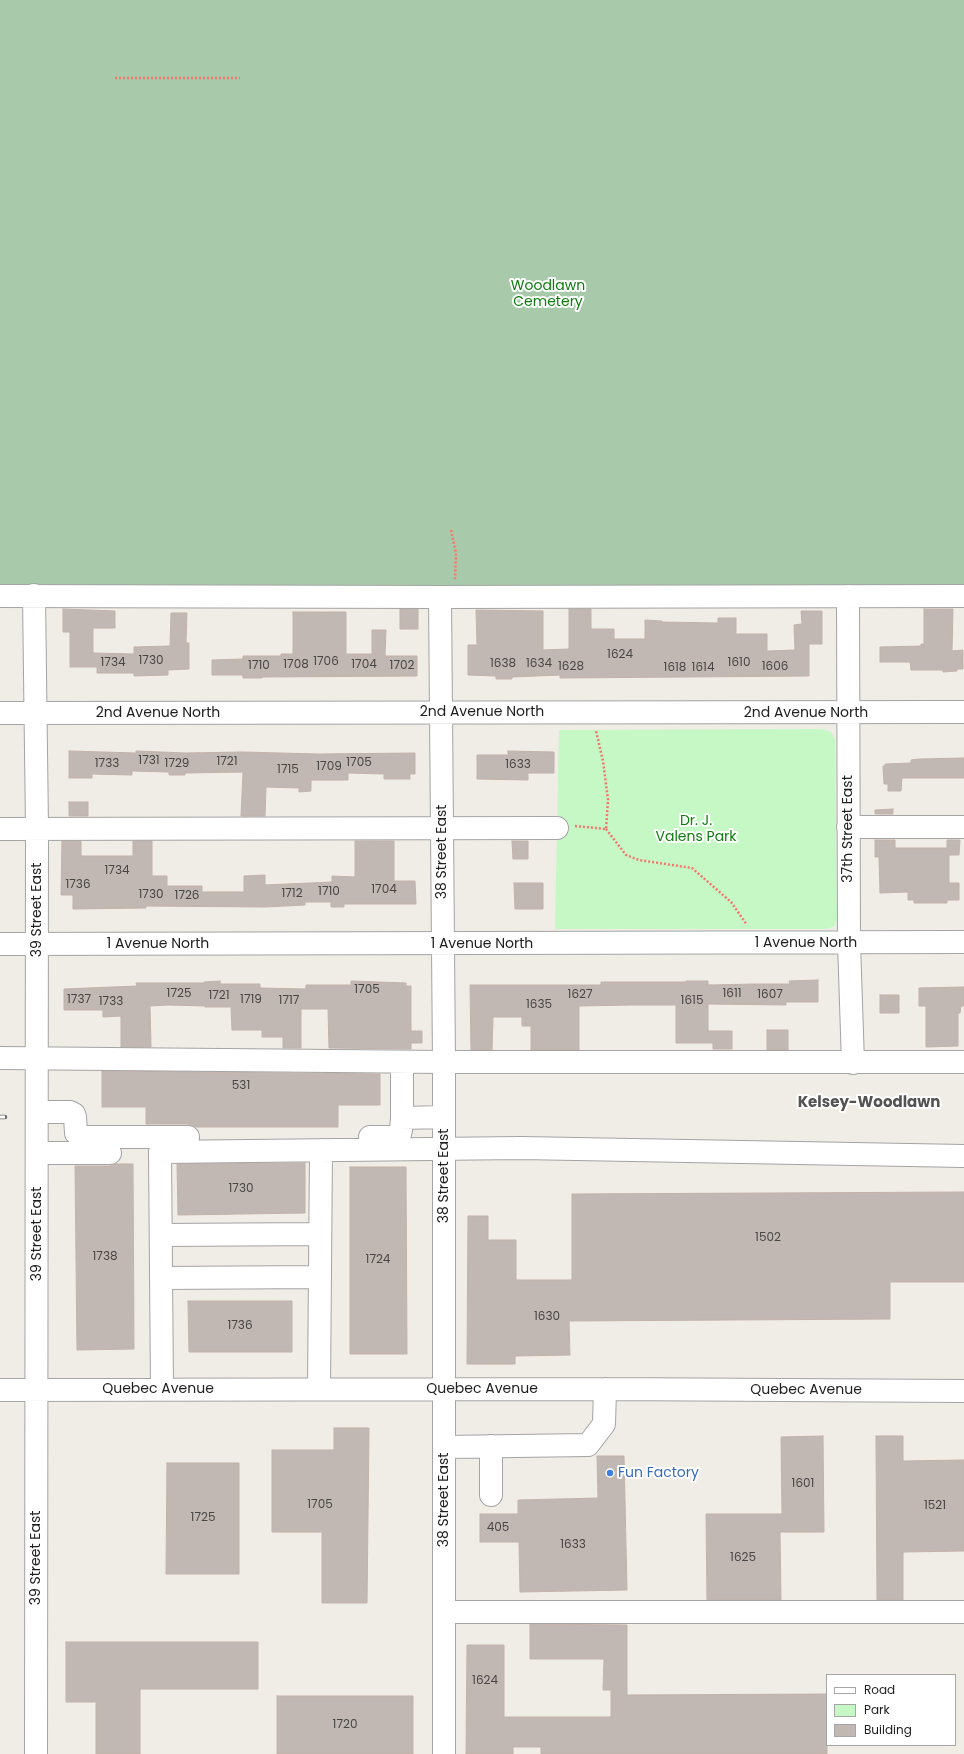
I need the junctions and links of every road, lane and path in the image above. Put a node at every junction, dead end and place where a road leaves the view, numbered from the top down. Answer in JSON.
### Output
{"nodes":[{"id":1,"x":115,"y":78,"type":"dead end"},
{"id":2,"x":240,"y":78,"type":"dead end"},
{"id":3,"x":451,"y":530,"type":"dead end"},
{"id":4,"x":34,"y":595,"type":"junction"},
{"id":5,"x":0,"y":596,"type":"edge"},
{"id":6,"x":848,"y":596,"type":"junction"},
{"id":7,"x":964,"y":596,"type":"edge"},
{"id":8,"x":448,"y":597,"type":"junction"},
{"id":9,"x":441,"y":712,"type":"junction"},
{"id":10,"x":964,"y":712,"type":"edge"},
{"id":11,"x":0,"y":713,"type":"edge"},
{"id":12,"x":36,"y":713,"type":"junction"},
{"id":13,"x":847,"y":713,"type":"junction"},
{"id":14,"x":595,"y":727,"type":"dead end"},
{"id":15,"x":848,"y":827,"type":"junction"},
{"id":16,"x":964,"y":827,"type":"edge"},
{"id":17,"x":0,"y":828,"type":"edge"},
{"id":18,"x":37,"y":828,"type":"junction"},
{"id":19,"x":442,"y":828,"type":"junction"},
{"id":20,"x":557,"y":828,"type":"joint"},
{"id":21,"x":606,"y":830,"type":"junction"},
{"id":22,"x":751,"y":931,"type":"dead end"},
{"id":23,"x":964,"y":942,"type":"edge"},
{"id":24,"x":0,"y":944,"type":"edge"},
{"id":25,"x":36,"y":944,"type":"junction"},
{"id":26,"x":442,"y":944,"type":"junction"},
{"id":27,"x":849,"y":944,"type":"junction"},
{"id":28,"x":0,"y":1058,"type":"edge"},
{"id":29,"x":37,"y":1058,"type":"junction"},
{"id":30,"x":402,"y":1062,"type":"junction"},
{"id":31,"x":444,"y":1062,"type":"junction"},
{"id":32,"x":853,"y":1062,"type":"junction"},
{"id":33,"x":964,"y":1062,"type":"edge"},
{"id":34,"x":37,"y":1112,"type":"junction"},
{"id":35,"x":443,"y":1117,"type":"junction"},
{"id":36,"x":402,"y":1118,"type":"junction"},
{"id":37,"x":443,"y":1148,"type":"junction"},
{"id":38,"x":321,"y":1150,"type":"junction"},
{"id":39,"x":160,"y":1152,"type":"junction"},
{"id":40,"x":37,"y":1153,"type":"junction"},
{"id":41,"x":964,"y":1156,"type":"edge"},
{"id":42,"x":161,"y":1234,"type":"junction"},
{"id":43,"x":320,"y":1234,"type":"junction"},
{"id":44,"x":320,"y":1277,"type":"junction"},
{"id":45,"x":161,"y":1278,"type":"junction"},
{"id":46,"x":162,"y":1389,"type":"junction"},
{"id":47,"x":319,"y":1389,"type":"junction"},
{"id":48,"x":444,"y":1389,"type":"junction"},
{"id":49,"x":605,"y":1389,"type":"junction"},
{"id":50,"x":0,"y":1390,"type":"edge"},
{"id":51,"x":36,"y":1390,"type":"junction"},
{"id":52,"x":964,"y":1391,"type":"edge"},
{"id":53,"x":491,"y":1446,"type":"junction"},
{"id":54,"x":444,"y":1447,"type":"junction"},
{"id":55,"x":491,"y":1495,"type":"dead end"},
{"id":56,"x":444,"y":1612,"type":"junction"},
{"id":57,"x":964,"y":1612,"type":"edge"},
{"id":58,"x":36,"y":1754,"type":"edge"},
{"id":59,"x":444,"y":1754,"type":"edge"}],
"edges":[{"from":1,"to":2,"type":"path"},
{"from":3,"to":8,"type":"path"},
{"from":4,"to":5,"type":"street"},
{"from":4,"to":8,"type":"street"},
{"from":4,"to":12,"type":"street","name":"39 Street East"},
{"from":6,"to":7,"type":"street"},
{"from":6,"to":8,"type":"street"},
{"from":6,"to":13,"type":"street","name":"37th Street East"},
{"from":8,"to":9,"type":"street","name":"38 Street East"},
{"from":9,"to":12,"type":"street","name":"2nd Avenue North"},
{"from":9,"to":13,"type":"street","name":"2nd Avenue North"},
{"from":9,"to":19,"type":"street","name":"38 Street East"},
{"from":10,"to":13,"type":"street","name":"2nd Avenue North"},
{"from":11,"to":12,"type":"street","name":"2nd Avenue North"},
{"from":12,"to":18,"type":"street","name":"39 Street East"},
{"from":13,"to":15,"type":"street","name":"37th Street East"},
{"from":14,"to":21,"type":"path"},
{"from":15,"to":16,"type":"street"},
{"from":15,"to":27,"type":"street","name":"37th Street East"},
{"from":17,"to":18,"type":"street"},
{"from":18,"to":19,"type":"street"},
{"from":18,"to":25,"type":"street","name":"39 Street East"},
{"from":19,"to":20,"type":"street"},
{"from":19,"to":26,"type":"street","name":"38 Street East"},
{"from":20,"to":21,"type":"path"},
{"from":21,"to":22,"type":"path"},
{"from":23,"to":27,"type":"street","name":"1 Avenue North"},
{"from":24,"to":25,"type":"street","name":"1 Avenue North"},
{"from":25,"to":26,"type":"street","name":"1 Avenue North"},
{"from":25,"to":29,"type":"street","name":"39 Street East"},
{"from":26,"to":27,"type":"street","name":"1 Avenue North"},
{"from":26,"to":31,"type":"street","name":"38 Street East"},
{"from":27,"to":32,"type":"street","name":"37th Street East"},
{"from":28,"to":29,"type":"street"},
{"from":29,"to":30,"type":"street"},
{"from":29,"to":34,"type":"street","name":"39 Street East"},
{"from":30,"to":31,"type":"street"},
{"from":30,"to":36,"type":"street"},
{"from":31,"to":32,"type":"street"},
{"from":31,"to":35,"type":"street","name":"38 Street East"},
{"from":32,"to":33,"type":"street"},
{"from":34,"to":36,"type":"street"},
{"from":34,"to":40,"type":"street","name":"39 Street East"},
{"from":35,"to":36,"type":"street"},
{"from":35,"to":37,"type":"street","name":"38 Street East"},
{"from":37,"to":38,"type":"street"},
{"from":37,"to":41,"type":"street"},
{"from":37,"to":48,"type":"street","name":"38 Street East"},
{"from":38,"to":39,"type":"street"},
{"from":38,"to":43,"type":"street"},
{"from":39,"to":40,"type":"street"},
{"from":39,"to":42,"type":"street"},
{"from":40,"to":51,"type":"street","name":"39 Street East"},
{"from":42,"to":43,"type":"street"},
{"from":42,"to":45,"type":"street"},
{"from":43,"to":44,"type":"street"},
{"from":44,"to":45,"type":"street"},
{"from":44,"to":47,"type":"street"},
{"from":45,"to":46,"type":"street"},
{"from":46,"to":47,"type":"street","name":"Quebec Avenue"},
{"from":46,"to":51,"type":"street","name":"Quebec Avenue"},
{"from":47,"to":48,"type":"street","name":"Quebec Avenue"},
{"from":48,"to":49,"type":"street","name":"Quebec Avenue"},
{"from":48,"to":54,"type":"street","name":"38 Street East"},
{"from":49,"to":52,"type":"street","name":"Quebec Avenue"},
{"from":49,"to":53,"type":"street"},
{"from":50,"to":51,"type":"street","name":"Quebec Avenue"},
{"from":51,"to":58,"type":"street","name":"39 Street East"},
{"from":53,"to":54,"type":"street"},
{"from":53,"to":55,"type":"street"},
{"from":54,"to":56,"type":"street","name":"38 Street East"},
{"from":56,"to":57,"type":"street"},
{"from":56,"to":59,"type":"street","name":"38 Street East"}]}
